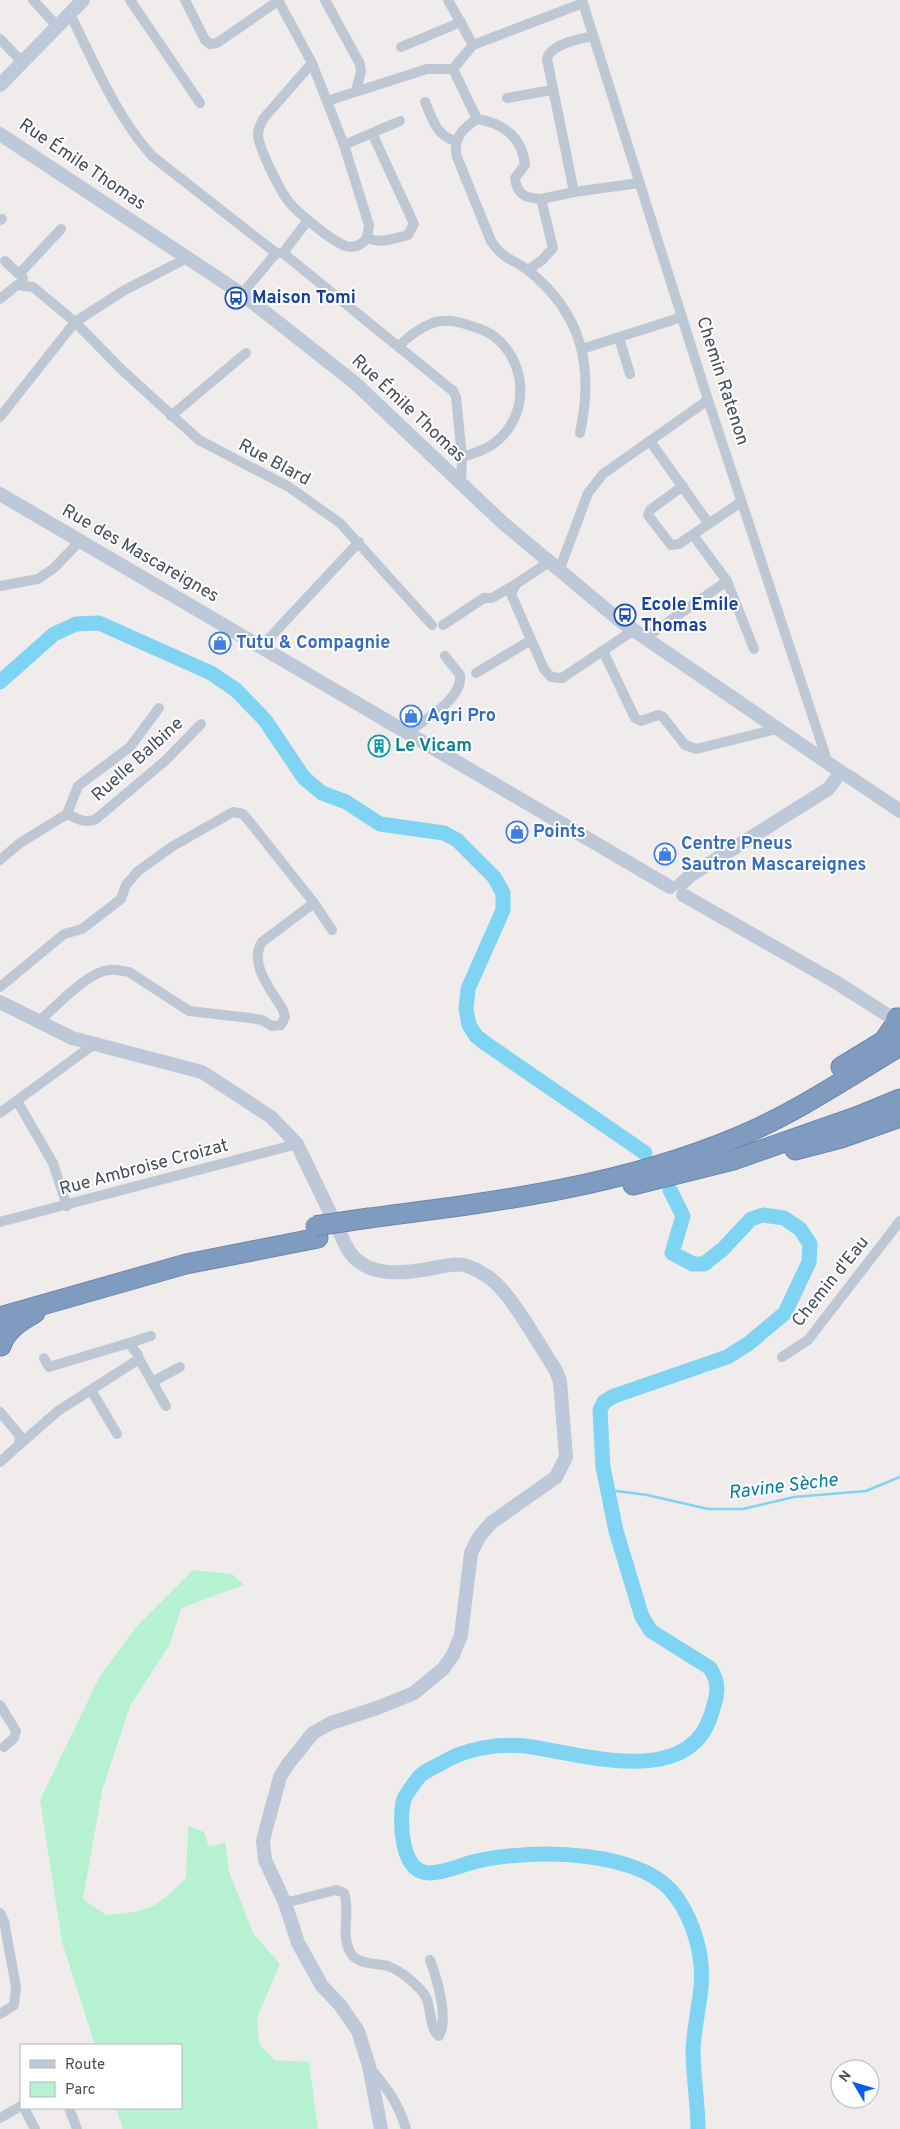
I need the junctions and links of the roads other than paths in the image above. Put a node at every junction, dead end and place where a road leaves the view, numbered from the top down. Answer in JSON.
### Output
{"nodes":[{"id":1,"x":33,"y":0,"type":"edge"},
{"id":2,"x":84,"y":0,"type":"edge"},
{"id":3,"x":130,"y":0,"type":"edge"},
{"id":4,"x":185,"y":0,"type":"edge"},
{"id":5,"x":278,"y":0,"type":"edge"},
{"id":6,"x":325,"y":0,"type":"edge"},
{"id":7,"x":448,"y":0,"type":"edge"},
{"id":8,"x":582,"y":1,"type":"edge"},
{"id":9,"x":70,"y":14,"type":"junction"},
{"id":10,"x":461,"y":22,"type":"junction"},
{"id":11,"x":57,"y":26,"type":"junction"},
{"id":12,"x":593,"y":36,"type":"junction"},
{"id":13,"x":0,"y":39,"type":"edge"},
{"id":14,"x":473,"y":45,"type":"junction"},
{"id":15,"x":401,"y":47,"type":"dead end"},
{"id":16,"x":22,"y":62,"type":"junction"},
{"id":17,"x":312,"y":63,"type":"junction"},
{"id":18,"x":454,"y":69,"type":"junction"},
{"id":19,"x":0,"y":84,"type":"edge"},
{"id":20,"x":356,"y":90,"type":"junction"},
{"id":21,"x":552,"y":90,"type":"junction"},
{"id":22,"x":507,"y":98,"type":"dead end"},
{"id":23,"x":327,"y":101,"type":"junction"},
{"id":24,"x":426,"y":102,"type":"dead end"},
{"id":25,"x":200,"y":103,"type":"dead end"},
{"id":26,"x":477,"y":118,"type":"junction"},
{"id":27,"x":400,"y":121,"type":"dead end"},
{"id":28,"x":372,"y":133,"type":"junction"},
{"id":29,"x":0,"y":134,"type":"edge"},
{"id":30,"x":455,"y":142,"type":"junction"},
{"id":31,"x":344,"y":144,"type":"junction"},
{"id":32,"x":639,"y":183,"type":"junction"},
{"id":33,"x":574,"y":192,"type":"junction"},
{"id":34,"x":541,"y":199,"type":"junction"},
{"id":35,"x":308,"y":220,"type":"junction"},
{"id":36,"x":61,"y":229,"type":"dead end"},
{"id":37,"x":367,"y":238,"type":"junction"},
{"id":38,"x":280,"y":253,"type":"junction"},
{"id":39,"x":187,"y":258,"type":"junction"},
{"id":40,"x":5,"y":262,"type":"dead end"},
{"id":41,"x":528,"y":270,"type":"junction"},
{"id":42,"x":20,"y":273,"type":"junction"},
{"id":43,"x":24,"y":285,"type":"junction"},
{"id":44,"x":242,"y":294,"type":"junction"},
{"id":45,"x":0,"y":299,"type":"edge"},
{"id":46,"x":682,"y":317,"type":"junction"},
{"id":47,"x":75,"y":322,"type":"junction"},
{"id":48,"x":619,"y":338,"type":"junction"},
{"id":49,"x":399,"y":346,"type":"junction"},
{"id":50,"x":582,"y":349,"type":"junction"},
{"id":51,"x":246,"y":353,"type":"dead end"},
{"id":52,"x":630,"y":374,"type":"dead end"},
{"id":53,"x":708,"y":400,"type":"junction"},
{"id":54,"x":171,"y":416,"type":"junction"},
{"id":55,"x":0,"y":417,"type":"edge"},
{"id":56,"x":580,"y":433,"type":"dead end"},
{"id":57,"x":650,"y":441,"type":"junction"},
{"id":58,"x":462,"y":457,"type":"junction"},
{"id":59,"x":461,"y":483,"type":"junction"},
{"id":60,"x":684,"y":486,"type":"junction"},
{"id":61,"x":0,"y":494,"type":"edge"},
{"id":62,"x":741,"y":502,"type":"junction"},
{"id":63,"x":709,"y":524,"type":"junction"},
{"id":64,"x":694,"y":535,"type":"junction"},
{"id":65,"x":80,"y":541,"type":"junction"},
{"id":66,"x":359,"y":542,"type":"junction"},
{"id":67,"x":554,"y":566,"type":"junction"},
{"id":68,"x":727,"y":581,"type":"junction"},
{"id":69,"x":516,"y":584,"type":"junction"},
{"id":70,"x":0,"y":586,"type":"edge"},
{"id":71,"x":432,"y":625,"type":"dead end"},
{"id":72,"x":443,"y":625,"type":"dead end"},
{"id":73,"x":640,"y":634,"type":"junction"},
{"id":74,"x":532,"y":640,"type":"junction"},
{"id":75,"x":261,"y":647,"type":"junction"},
{"id":76,"x":754,"y":649,"type":"dead end"},
{"id":77,"x":603,"y":651,"type":"junction"},
{"id":78,"x":445,"y":656,"type":"dead end"},
{"id":79,"x":476,"y":673,"type":"dead end"},
{"id":80,"x":159,"y":708,"type":"dead end"},
{"id":81,"x":201,"y":724,"type":"dead end"},
{"id":82,"x":777,"y":729,"type":"junction"},
{"id":83,"x":408,"y":732,"type":"junction"},
{"id":84,"x":837,"y":778,"type":"junction"},
{"id":85,"x":900,"y":810,"type":"edge"},
{"id":86,"x":67,"y":814,"type":"junction"},
{"id":87,"x":0,"y":860,"type":"edge"},
{"id":88,"x":678,"y":889,"type":"junction"},
{"id":89,"x":314,"y":903,"type":"junction"},
{"id":90,"x":332,"y":930,"type":"dead end"},
{"id":91,"x":0,"y":987,"type":"edge"},
{"id":92,"x":0,"y":1002,"type":"edge"},
{"id":93,"x":39,"y":1022,"type":"junction"},
{"id":94,"x":897,"y":1028,"type":"edge"},
{"id":95,"x":93,"y":1045,"type":"junction"},
{"id":96,"x":900,"y":1099,"type":"edge"},
{"id":97,"x":17,"y":1101,"type":"junction"},
{"id":98,"x":0,"y":1113,"type":"edge"},
{"id":99,"x":900,"y":1117,"type":"edge"},
{"id":100,"x":297,"y":1144,"type":"junction"},
{"id":101,"x":733,"y":1160,"type":"junction"},
{"id":102,"x":67,"y":1206,"type":"junction"},
{"id":103,"x":900,"y":1221,"type":"edge"},
{"id":104,"x":0,"y":1222,"type":"edge"},
{"id":105,"x":370,"y":1224,"type":"junction"},
{"id":106,"x":317,"y":1232,"type":"junction"},
{"id":107,"x":57,"y":1301,"type":"junction"},
{"id":108,"x":0,"y":1305,"type":"edge"},
{"id":109,"x":0,"y":1317,"type":"edge"},
{"id":110,"x":151,"y":1336,"type":"dead end"},
{"id":111,"x":129,"y":1344,"type":"junction"},
{"id":112,"x":1,"y":1346,"type":"edge"},
{"id":113,"x":782,"y":1357,"type":"dead end"},
{"id":114,"x":44,"y":1358,"type":"dead end"},
{"id":115,"x":139,"y":1359,"type":"junction"},
{"id":116,"x":180,"y":1367,"type":"dead end"},
{"id":117,"x":152,"y":1382,"type":"junction"},
{"id":118,"x":91,"y":1390,"type":"junction"},
{"id":119,"x":166,"y":1406,"type":"dead end"},
{"id":120,"x":0,"y":1412,"type":"edge"},
{"id":121,"x":116,"y":1434,"type":"dead end"},
{"id":122,"x":19,"y":1445,"type":"junction"},
{"id":123,"x":0,"y":1462,"type":"edge"},
{"id":124,"x":0,"y":1706,"type":"edge"},
{"id":125,"x":4,"y":1747,"type":"dead end"},
{"id":126,"x":285,"y":1903,"type":"junction"},
{"id":127,"x":0,"y":1913,"type":"edge"},
{"id":128,"x":430,"y":1960,"type":"dead end"},
{"id":129,"x":0,"y":2014,"type":"edge"},
{"id":130,"x":369,"y":2066,"type":"junction"},
{"id":131,"x":20,"y":2108,"type":"edge"},
{"id":132,"x":23,"y":2109,"type":"edge"},
{"id":133,"x":68,"y":2109,"type":"edge"},
{"id":134,"x":0,"y":2118,"type":"edge"},
{"id":135,"x":35,"y":2129,"type":"edge"},
{"id":136,"x":77,"y":2129,"type":"edge"},
{"id":137,"x":381,"y":2129,"type":"edge"},
{"id":138,"x":406,"y":2129,"type":"edge"}],
"edges":[{"from":1,"to":11,"type":"street"},
{"from":2,"to":9,"type":"street"},
{"from":3,"to":25,"type":"street"},
{"from":4,"to":5,"type":"street"},
{"from":5,"to":17,"type":"street"},
{"from":6,"to":20,"type":"street"},
{"from":7,"to":10,"type":"street"},
{"from":8,"to":12,"type":"street","name":"Chemin Ratenon"},
{"from":8,"to":14,"type":"street"},
{"from":9,"to":11,"type":"street"},
{"from":9,"to":38,"type":"street"},
{"from":10,"to":14,"type":"street"},
{"from":10,"to":15,"type":"street"},
{"from":11,"to":16,"type":"street"},
{"from":12,"to":21,"type":"street"},
{"from":12,"to":32,"type":"street","name":"Chemin Ratenon"},
{"from":13,"to":16,"type":"street"},
{"from":14,"to":18,"type":"street"},
{"from":16,"to":19,"type":"street"},
{"from":17,"to":23,"type":"street"},
{"from":17,"to":35,"type":"street"},
{"from":18,"to":20,"type":"street"},
{"from":18,"to":26,"type":"street"},
{"from":20,"to":23,"type":"street"},
{"from":21,"to":22,"type":"street"},
{"from":21,"to":33,"type":"street"},
{"from":23,"to":31,"type":"street"},
{"from":24,"to":30,"type":"street"},
{"from":26,"to":30,"type":"street"},
{"from":26,"to":34,"type":"street"},
{"from":27,"to":28,"type":"street"},
{"from":28,"to":31,"type":"street"},
{"from":28,"to":37,"type":"street"},
{"from":29,"to":39,"type":"street","name":"Rue Émile Thomas"},
{"from":30,"to":41,"type":"street"},
{"from":31,"to":37,"type":"street"},
{"from":32,"to":33,"type":"street"},
{"from":32,"to":46,"type":"street","name":"Chemin Ratenon"},
{"from":33,"to":34,"type":"street"},
{"from":34,"to":41,"type":"street"},
{"from":35,"to":37,"type":"street"},
{"from":35,"to":38,"type":"street"},
{"from":36,"to":42,"type":"street"},
{"from":38,"to":44,"type":"street"},
{"from":38,"to":49,"type":"street"},
{"from":39,"to":44,"type":"street","name":"Rue Émile Thomas"},
{"from":39,"to":47,"type":"street"},
{"from":40,"to":42,"type":"street"},
{"from":41,"to":50,"type":"street"},
{"from":42,"to":43,"type":"street"},
{"from":43,"to":45,"type":"street"},
{"from":43,"to":47,"type":"street","name":"Rue Blard"},
{"from":44,"to":59,"type":"street","name":"Rue Émile Thomas"},
{"from":46,"to":48,"type":"street"},
{"from":46,"to":53,"type":"street","name":"Chemin Ratenon"},
{"from":47,"to":54,"type":"street","name":"Rue Blard"},
{"from":47,"to":55,"type":"street"},
{"from":48,"to":50,"type":"street"},
{"from":48,"to":52,"type":"street"},
{"from":49,"to":58,"type":"street"},
{"from":49,"to":58,"type":"street"},
{"from":50,"to":56,"type":"street"},
{"from":51,"to":54,"type":"street"},
{"from":53,"to":57,"type":"street"},
{"from":53,"to":62,"type":"street","name":"Chemin Ratenon"},
{"from":54,"to":66,"type":"street","name":"Rue Blard"},
{"from":57,"to":60,"type":"street"},
{"from":57,"to":67,"type":"street"},
{"from":58,"to":59,"type":"street"},
{"from":59,"to":67,"type":"street","name":"Rue Émile Thomas"},
{"from":60,"to":63,"type":"street"},
{"from":60,"to":64,"type":"street"},
{"from":61,"to":65,"type":"street","name":"Rue des Mascareignes"},
{"from":62,"to":63,"type":"street"},
{"from":62,"to":84,"type":"street","name":"Chemin Ratenon"},
{"from":63,"to":64,"type":"street"},
{"from":64,"to":68,"type":"street"},
{"from":65,"to":70,"type":"street"},
{"from":65,"to":75,"type":"street","name":"Rue des Mascareignes"},
{"from":66,"to":71,"type":"street","name":"Rue Blard"},
{"from":66,"to":75,"type":"street"},
{"from":67,"to":69,"type":"street"},
{"from":67,"to":73,"type":"street","name":"Rue Émile Thomas"},
{"from":68,"to":73,"type":"street"},
{"from":68,"to":76,"type":"street"},
{"from":69,"to":72,"type":"street"},
{"from":69,"to":74,"type":"street"},
{"from":73,"to":77,"type":"street"},
{"from":73,"to":82,"type":"street","name":"Rue Émile Thomas"},
{"from":74,"to":77,"type":"street"},
{"from":74,"to":79,"type":"street"},
{"from":75,"to":83,"type":"street","name":"Rue des Mascareignes"},
{"from":77,"to":82,"type":"street"},
{"from":78,"to":83,"type":"street"},
{"from":80,"to":86,"type":"street","name":"Ruelle Balbine"},
{"from":81,"to":86,"type":"street","name":"Ruelle Balbine"},
{"from":82,"to":84,"type":"street","name":"Rue Émile Thomas"},
{"from":83,"to":88,"type":"street","name":"Rue des Mascareignes"},
{"from":84,"to":85,"type":"street"},
{"from":84,"to":88,"type":"street"},
{"from":86,"to":87,"type":"street"},
{"from":88,"to":94,"type":"street","name":"Rue des Mascareignes"},
{"from":89,"to":90,"type":"street"},
{"from":89,"to":91,"type":"street"},
{"from":89,"to":93,"type":"street"},
{"from":92,"to":93,"type":"street"},
{"from":93,"to":95,"type":"street"},
{"from":94,"to":105,"type":"highway"},
{"from":95,"to":97,"type":"street"},
{"from":95,"to":100,"type":"street"},
{"from":96,"to":101,"type":"highway"},
{"from":97,"to":98,"type":"street"},
{"from":97,"to":102,"type":"street"},
{"from":99,"to":101,"type":"highway"},
{"from":100,"to":102,"type":"street","name":"Rue Ambroise Croizat"},
{"from":100,"to":126,"type":"street"},
{"from":101,"to":105,"type":"highway"},
{"from":102,"to":104,"type":"street","name":"Rue Ambroise Croizat"},
{"from":103,"to":113,"type":"street","name":"Chemin d'Eau"},
{"from":105,"to":106,"type":"highway","bridge":true},
{"from":106,"to":107,"type":"highway"},
{"from":106,"to":108,"type":"highway"},
{"from":107,"to":109,"type":"highway"},
{"from":107,"to":112,"type":"highway"},
{"from":110,"to":111,"type":"street"},
{"from":111,"to":114,"type":"street"},
{"from":111,"to":115,"type":"street"},
{"from":115,"to":117,"type":"street"},
{"from":115,"to":118,"type":"street"},
{"from":116,"to":117,"type":"street"},
{"from":117,"to":119,"type":"street"},
{"from":118,"to":121,"type":"street"},
{"from":118,"to":122,"type":"street"},
{"from":120,"to":122,"type":"street"},
{"from":122,"to":123,"type":"street"},
{"from":124,"to":125,"type":"street"},
{"from":126,"to":128,"type":"street"},
{"from":126,"to":130,"type":"street"},
{"from":127,"to":129,"type":"street"},
{"from":130,"to":137,"type":"street"},
{"from":130,"to":138,"type":"street"},
{"from":131,"to":134,"type":"street"},
{"from":132,"to":135,"type":"street"},
{"from":133,"to":136,"type":"street"}]}
